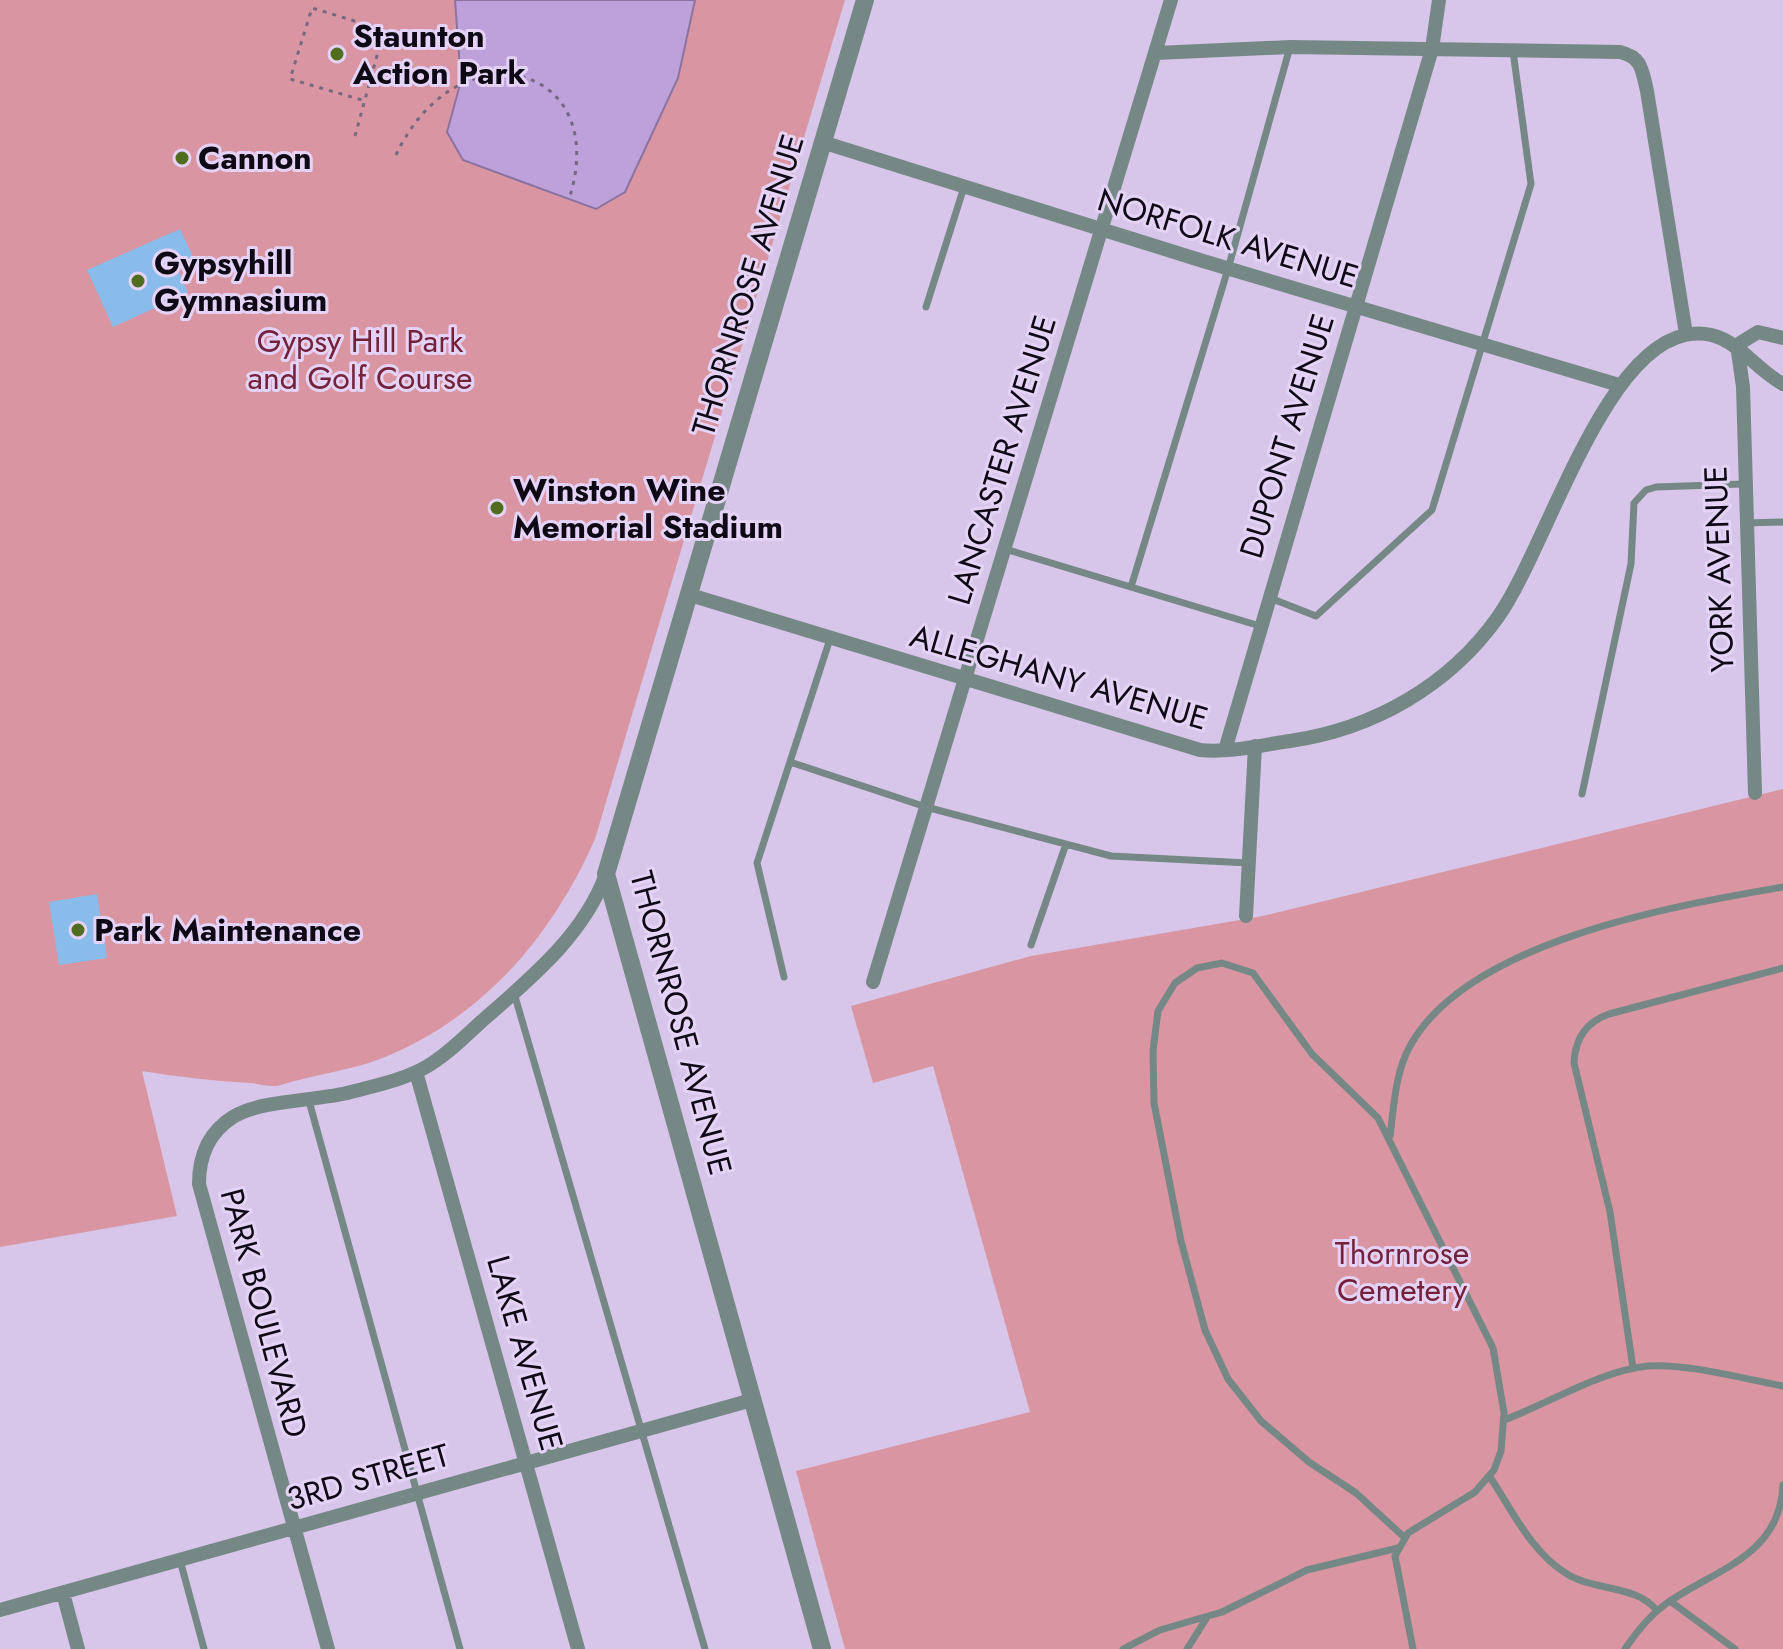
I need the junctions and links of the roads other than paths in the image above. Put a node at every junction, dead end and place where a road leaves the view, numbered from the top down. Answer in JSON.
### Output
{"nodes":[{"id":1,"x":865,"y":0,"type":"edge"},
{"id":2,"x":1171,"y":0,"type":"edge"},
{"id":3,"x":1439,"y":0,"type":"edge"},
{"id":4,"x":1290,"y":47,"type":"junction"},
{"id":5,"x":1432,"y":49,"type":"junction"},
{"id":6,"x":1513,"y":51,"type":"junction"},
{"id":7,"x":1156,"y":53,"type":"junction"},
{"id":8,"x":822,"y":142,"type":"junction"},
{"id":9,"x":964,"y":185,"type":"junction"},
{"id":10,"x":1100,"y":229,"type":"junction"},
{"id":11,"x":1228,"y":269,"type":"junction"},
{"id":12,"x":926,"y":307,"type":"dead end"},
{"id":13,"x":1355,"y":307,"type":"junction"},
{"id":14,"x":1686,"y":334,"type":"junction"},
{"id":15,"x":1783,"y":338,"type":"edge"},
{"id":16,"x":1482,"y":345,"type":"junction"},
{"id":17,"x":1737,"y":345,"type":"junction"},
{"id":18,"x":1783,"y":384,"type":"edge"},
{"id":19,"x":1619,"y":385,"type":"junction"},
{"id":20,"x":1743,"y":484,"type":"junction"},
{"id":21,"x":1783,"y":522,"type":"edge"},
{"id":22,"x":1746,"y":523,"type":"junction"},
{"id":23,"x":1005,"y":549,"type":"junction"},
{"id":24,"x":1131,"y":587,"type":"junction"},
{"id":25,"x":687,"y":594,"type":"junction"},
{"id":26,"x":1268,"y":597,"type":"junction"},
{"id":27,"x":1260,"y":626,"type":"junction"},
{"id":28,"x":830,"y":639,"type":"junction"},
{"id":29,"x":966,"y":680,"type":"junction"},
{"id":30,"x":1255,"y":746,"type":"junction"},
{"id":31,"x":1225,"y":750,"type":"junction"},
{"id":32,"x":790,"y":762,"type":"junction"},
{"id":33,"x":1755,"y":793,"type":"dead end"},
{"id":34,"x":1582,"y":794,"type":"dead end"},
{"id":35,"x":926,"y":807,"type":"junction"},
{"id":36,"x":1066,"y":844,"type":"junction"},
{"id":37,"x":1248,"y":863,"type":"junction"},
{"id":38,"x":606,"y":874,"type":"junction"},
{"id":39,"x":1783,"y":887,"type":"edge"},
{"id":40,"x":1246,"y":916,"type":"dead end"},
{"id":41,"x":1031,"y":945,"type":"dead end"},
{"id":42,"x":1783,"y":968,"type":"edge"},
{"id":43,"x":784,"y":977,"type":"dead end"},
{"id":44,"x":873,"y":982,"type":"dead end"},
{"id":45,"x":514,"y":993,"type":"junction"},
{"id":46,"x":416,"y":1072,"type":"junction"},
{"id":47,"x":309,"y":1101,"type":"junction"},
{"id":48,"x":1389,"y":1138,"type":"junction"},
{"id":49,"x":1633,"y":1368,"type":"junction"},
{"id":50,"x":1783,"y":1386,"type":"edge"},
{"id":51,"x":752,"y":1400,"type":"junction"},
{"id":52,"x":1504,"y":1420,"type":"junction"},
{"id":53,"x":643,"y":1431,"type":"junction"},
{"id":54,"x":526,"y":1461,"type":"junction"},
{"id":55,"x":1490,"y":1477,"type":"junction"},
{"id":56,"x":1783,"y":1485,"type":"edge"},
{"id":57,"x":417,"y":1492,"type":"junction"},
{"id":58,"x":294,"y":1528,"type":"junction"},
{"id":59,"x":1404,"y":1537,"type":"junction"},
{"id":60,"x":1398,"y":1548,"type":"junction"},
{"id":61,"x":180,"y":1560,"type":"junction"},
{"id":62,"x":63,"y":1593,"type":"junction"},
{"id":63,"x":1670,"y":1601,"type":"junction"},
{"id":64,"x":0,"y":1610,"type":"edge"},
{"id":65,"x":1657,"y":1611,"type":"junction"},
{"id":66,"x":1207,"y":1618,"type":"junction"},
{"id":67,"x":78,"y":1649,"type":"edge"},
{"id":68,"x":204,"y":1649,"type":"edge"},
{"id":69,"x":328,"y":1649,"type":"edge"},
{"id":70,"x":460,"y":1649,"type":"edge"},
{"id":71,"x":578,"y":1649,"type":"edge"},
{"id":72,"x":705,"y":1649,"type":"edge"},
{"id":73,"x":822,"y":1649,"type":"edge"},
{"id":74,"x":1123,"y":1649,"type":"edge"},
{"id":75,"x":1187,"y":1649,"type":"edge"},
{"id":76,"x":1413,"y":1649,"type":"edge"},
{"id":77,"x":1625,"y":1649,"type":"edge"},
{"id":78,"x":1735,"y":1649,"type":"edge"}],
"edges":[{"from":1,"to":8,"type":"street","name":"THORNROSE AVENUE"},
{"from":2,"to":7,"type":"street","name":"LANCASTER AVENUE"},
{"from":3,"to":5,"type":"street","name":"DUPONT AVENUE"},
{"from":4,"to":5,"type":"street"},
{"from":4,"to":7,"type":"street"},
{"from":4,"to":11,"type":"lane"},
{"from":5,"to":6,"type":"street"},
{"from":5,"to":13,"type":"street","name":"DUPONT AVENUE"},
{"from":6,"to":14,"type":"street"},
{"from":6,"to":16,"type":"lane"},
{"from":7,"to":10,"type":"street","name":"LANCASTER AVENUE"},
{"from":8,"to":9,"type":"street","name":"NORFOLK AVENUE"},
{"from":8,"to":25,"type":"street","name":"THORNROSE AVENUE"},
{"from":9,"to":10,"type":"street","name":"NORFOLK AVENUE"},
{"from":9,"to":12,"type":"lane"},
{"from":10,"to":11,"type":"street","name":"NORFOLK AVENUE"},
{"from":10,"to":23,"type":"street","name":"LANCASTER AVENUE"},
{"from":11,"to":13,"type":"street","name":"NORFOLK AVENUE"},
{"from":11,"to":24,"type":"lane"},
{"from":13,"to":16,"type":"street","name":"NORFOLK AVENUE"},
{"from":13,"to":26,"type":"street","name":"DUPONT AVENUE"},
{"from":14,"to":17,"type":"street"},
{"from":14,"to":19,"type":"street","name":"ALLEGHANY AVENUE"},
{"from":15,"to":17,"type":"street"},
{"from":16,"to":19,"type":"street","name":"NORFOLK AVENUE"},
{"from":16,"to":26,"type":"lane"},
{"from":17,"to":18,"type":"street"},
{"from":17,"to":20,"type":"street","name":"YORK AVENUE"},
{"from":19,"to":30,"type":"street","name":"ALLEGHANY AVENUE"},
{"from":20,"to":22,"type":"street","name":"YORK AVENUE"},
{"from":20,"to":34,"type":"lane"},
{"from":21,"to":22,"type":"lane"},
{"from":22,"to":33,"type":"street","name":"YORK AVENUE"},
{"from":23,"to":24,"type":"lane"},
{"from":23,"to":29,"type":"street","name":"LANCASTER AVENUE"},
{"from":24,"to":27,"type":"lane"},
{"from":25,"to":28,"type":"street","name":"ALLEGHANY AVENUE"},
{"from":25,"to":38,"type":"street","name":"THORNROSE AVENUE"},
{"from":26,"to":27,"type":"street","name":"DUPONT AVENUE"},
{"from":27,"to":31,"type":"street","name":"DUPONT AVENUE"},
{"from":28,"to":29,"type":"street","name":"ALLEGHANY AVENUE"},
{"from":28,"to":32,"type":"lane"},
{"from":29,"to":31,"type":"street","name":"ALLEGHANY AVENUE"},
{"from":29,"to":35,"type":"street","name":"LANCASTER AVENUE"},
{"from":30,"to":31,"type":"street","name":"ALLEGHANY AVENUE"},
{"from":30,"to":37,"type":"street"},
{"from":32,"to":35,"type":"lane"},
{"from":32,"to":43,"type":"lane"},
{"from":35,"to":36,"type":"lane"},
{"from":35,"to":44,"type":"street","name":"LANCASTER AVENUE"},
{"from":36,"to":37,"type":"lane"},
{"from":36,"to":41,"type":"lane"},
{"from":37,"to":40,"type":"street"},
{"from":38,"to":45,"type":"street"},
{"from":38,"to":51,"type":"street","name":"THORNROSE AVENUE"},
{"from":39,"to":48,"type":"lane"},
{"from":42,"to":49,"type":"lane"},
{"from":45,"to":46,"type":"street"},
{"from":45,"to":53,"type":"lane"},
{"from":46,"to":47,"type":"street"},
{"from":46,"to":54,"type":"street","name":"LAKE AVENUE"},
{"from":47,"to":57,"type":"lane"},
{"from":47,"to":58,"type":"street","name":"PARK BOULEVARD"},
{"from":48,"to":52,"type":"lane"},
{"from":48,"to":59,"type":"lane"},
{"from":49,"to":50,"type":"lane"},
{"from":49,"to":52,"type":"lane"},
{"from":51,"to":53,"type":"street","name":"3RD STREET"},
{"from":51,"to":73,"type":"street","name":"THORNROSE AVENUE"},
{"from":52,"to":55,"type":"lane"},
{"from":53,"to":54,"type":"street","name":"3RD STREET"},
{"from":53,"to":72,"type":"lane"},
{"from":54,"to":57,"type":"street","name":"3RD STREET"},
{"from":54,"to":71,"type":"street","name":"LAKE AVENUE"},
{"from":55,"to":59,"type":"lane"},
{"from":55,"to":65,"type":"lane"},
{"from":56,"to":63,"type":"lane"},
{"from":57,"to":58,"type":"street","name":"3RD STREET"},
{"from":57,"to":70,"type":"lane"},
{"from":58,"to":61,"type":"street","name":"3RD STREET"},
{"from":58,"to":69,"type":"street","name":"PARK BOULEVARD"},
{"from":59,"to":60,"type":"lane"},
{"from":60,"to":66,"type":"lane"},
{"from":60,"to":76,"type":"lane"},
{"from":61,"to":62,"type":"street","name":"3RD STREET"},
{"from":61,"to":68,"type":"lane"},
{"from":62,"to":64,"type":"street","name":"3RD STREET"},
{"from":62,"to":67,"type":"street"},
{"from":63,"to":65,"type":"lane"},
{"from":63,"to":78,"type":"lane"},
{"from":65,"to":77,"type":"lane"},
{"from":66,"to":74,"type":"lane"},
{"from":66,"to":75,"type":"lane"}]}
